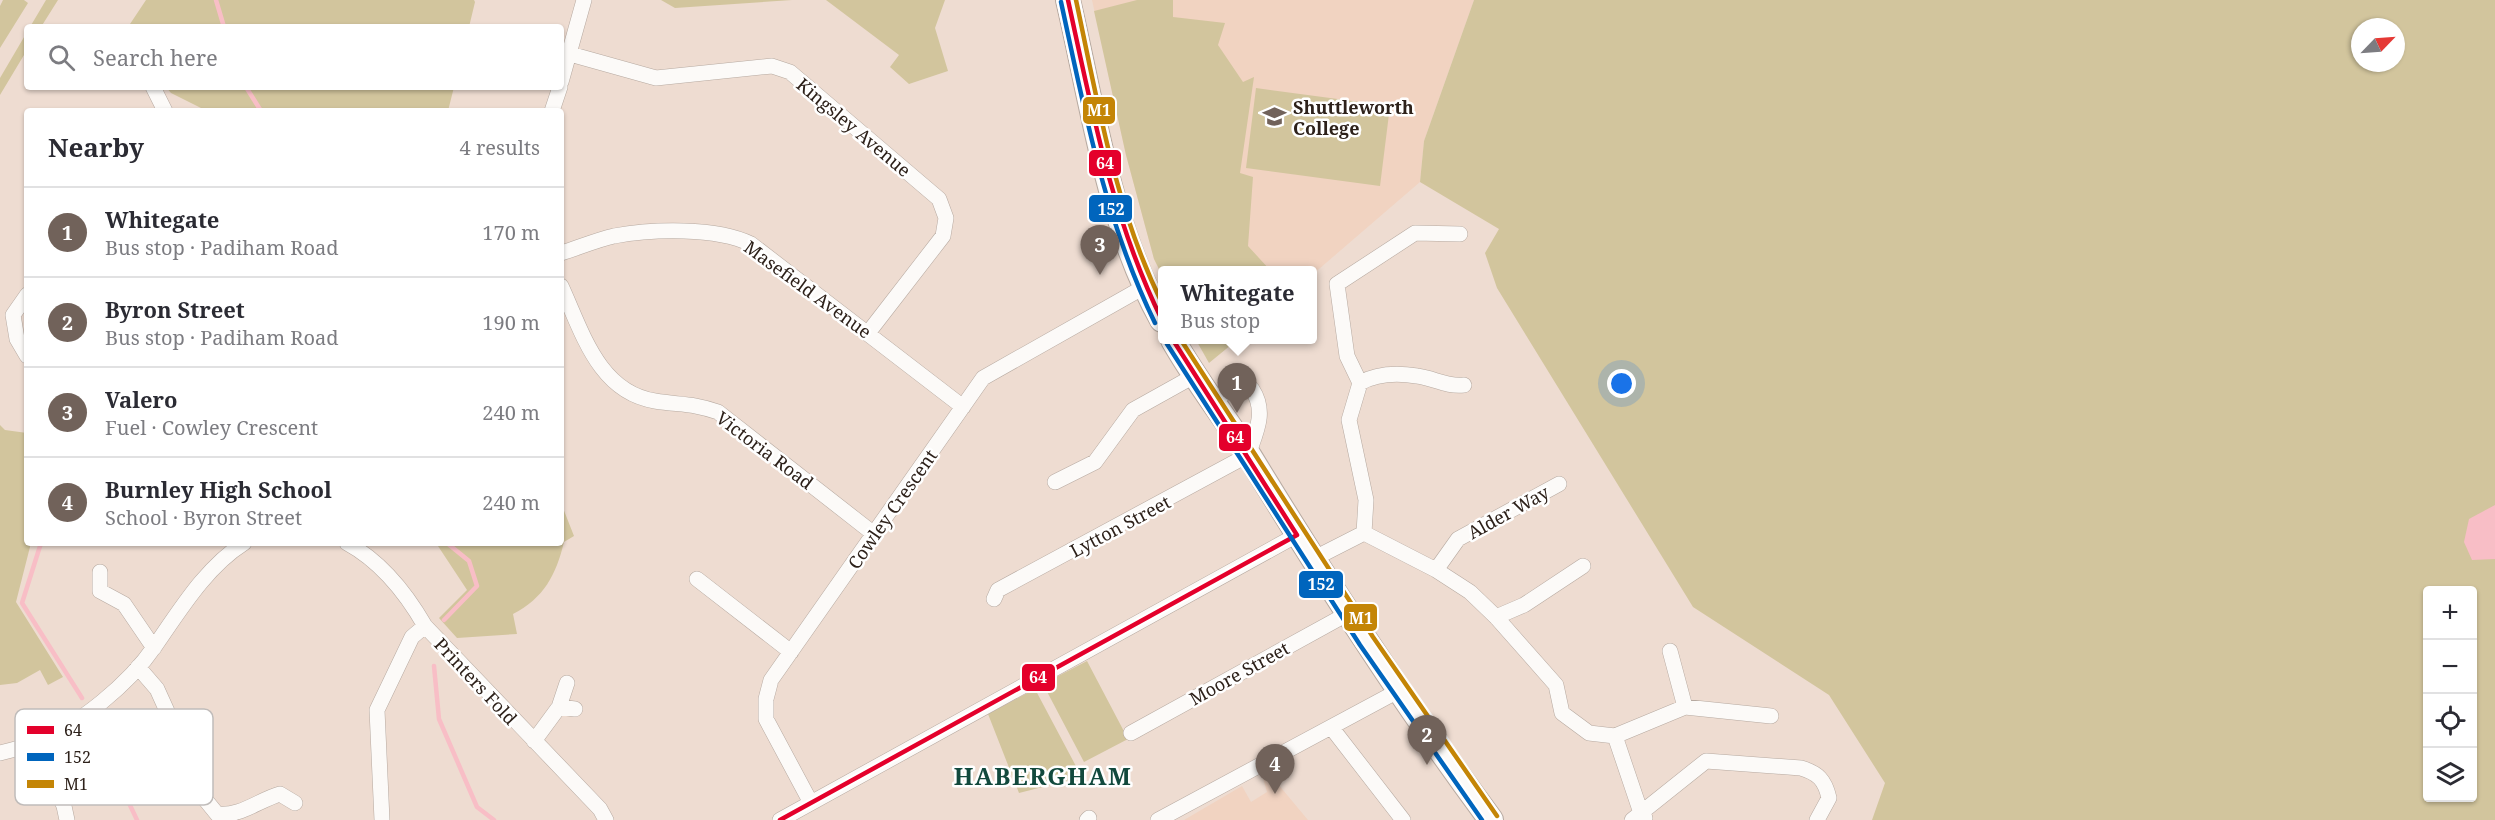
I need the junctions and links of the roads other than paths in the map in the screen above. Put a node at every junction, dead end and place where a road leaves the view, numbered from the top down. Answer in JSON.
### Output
{"nodes":[{"id":1,"x":584,"y":0,"type":"edge"},
{"id":2,"x":1068,"y":0,"type":"edge"},
{"id":3,"x":570,"y":54,"type":"junction"},
{"id":4,"x":564,"y":73,"type":"edge"},
{"id":5,"x":154,"y":90,"type":"edge"},
{"id":6,"x":559,"y":90,"type":"edge"},
{"id":7,"x":164,"y":108,"type":"edge"},
{"id":8,"x":553,"y":108,"type":"edge"},
{"id":9,"x":1460,"y":234,"type":"dead end"},
{"id":10,"x":564,"y":252,"type":"edge"},
{"id":11,"x":1144,"y":287,"type":"junction"},
{"id":12,"x":564,"y":292,"type":"edge"},
{"id":13,"x":24,"y":298,"type":"edge"},
{"id":14,"x":1158,"y":313,"type":"edge"},
{"id":15,"x":6,"y":315,"type":"edge"},
{"id":16,"x":868,"y":333,"type":"junction"},
{"id":17,"x":1176,"y":344,"type":"edge"},
{"id":18,"x":24,"y":351,"type":"edge"},
{"id":19,"x":1194,"y":376,"type":"junction"},
{"id":20,"x":1360,"y":383,"type":"junction"},
{"id":21,"x":1464,"y":385,"type":"dead end"},
{"id":22,"x":1212,"y":402,"type":"junction"},
{"id":23,"x":963,"y":407,"type":"junction"},
{"id":24,"x":1248,"y":455,"type":"junction"},
{"id":25,"x":1055,"y":482,"type":"dead end"},
{"id":26,"x":1559,"y":484,"type":"dead end"},
{"id":27,"x":1364,"y":533,"type":"junction"},
{"id":28,"x":874,"y":534,"type":"junction"},
{"id":29,"x":1297,"y":536,"type":"junction"},
{"id":30,"x":240,"y":546,"type":"edge"},
{"id":31,"x":351,"y":546,"type":"edge"},
{"id":32,"x":1313,"y":559,"type":"junction"},
{"id":33,"x":1583,"y":566,"type":"dead end"},
{"id":34,"x":1436,"y":570,"type":"junction"},
{"id":35,"x":100,"y":572,"type":"dead end"},
{"id":36,"x":698,"y":579,"type":"dead end"},
{"id":37,"x":994,"y":599,"type":"dead end"},
{"id":38,"x":1347,"y":614,"type":"junction"},
{"id":39,"x":1496,"y":617,"type":"junction"},
{"id":40,"x":425,"y":626,"type":"junction"},
{"id":41,"x":154,"y":648,"type":"junction"},
{"id":42,"x":1670,"y":651,"type":"dead end"},
{"id":43,"x":791,"y":652,"type":"junction"},
{"id":44,"x":138,"y":667,"type":"junction"},
{"id":45,"x":567,"y":683,"type":"dead end"},
{"id":46,"x":1398,"y":691,"type":"junction"},
{"id":47,"x":1685,"y":707,"type":"junction"},
{"id":48,"x":94,"y":709,"type":"edge"},
{"id":49,"x":166,"y":709,"type":"edge"},
{"id":50,"x":1771,"y":716,"type":"dead end"},
{"id":51,"x":1330,"y":727,"type":"junction"},
{"id":52,"x":1131,"y":733,"type":"dead end"},
{"id":53,"x":1615,"y":736,"type":"junction"},
{"id":54,"x":534,"y":741,"type":"junction"},
{"id":55,"x":15,"y":749,"type":"edge"},
{"id":56,"x":0,"y":753,"type":"edge"},
{"id":57,"x":811,"y":802,"type":"junction"},
{"id":58,"x":295,"y":803,"type":"dead end"},
{"id":59,"x":64,"y":805,"type":"edge"},
{"id":60,"x":210,"y":805,"type":"edge"},
{"id":61,"x":1640,"y":818,"type":"edge"},
{"id":62,"x":67,"y":820,"type":"edge"},
{"id":63,"x":382,"y":820,"type":"edge"},
{"id":64,"x":606,"y":820,"type":"edge"},
{"id":65,"x":780,"y":820,"type":"edge"},
{"id":66,"x":1158,"y":820,"type":"edge"},
{"id":67,"x":1403,"y":820,"type":"edge"},
{"id":68,"x":1491,"y":820,"type":"edge"},
{"id":69,"x":1817,"y":820,"type":"edge"}],
"edges":[{"from":1,"to":3,"type":"street"},
{"from":2,"to":11,"type":"main road"},
{"from":3,"to":4,"type":"street"},
{"from":3,"to":16,"type":"street","name":"Kingsley Avenue"},
{"from":5,"to":7,"type":"street"},
{"from":6,"to":8,"type":"street"},
{"from":9,"to":20,"type":"street"},
{"from":10,"to":16,"type":"street","name":"Masefield Avenue"},
{"from":11,"to":14,"type":"main road"},
{"from":11,"to":23,"type":"street","name":"Cowley Crescent"},
{"from":12,"to":28,"type":"street","name":"Victoria Road"},
{"from":13,"to":15,"type":"street"},
{"from":15,"to":18,"type":"street"},
{"from":16,"to":23,"type":"street","name":"Masefield Avenue"},
{"from":17,"to":19,"type":"main road"},
{"from":19,"to":22,"type":"main road"},
{"from":19,"to":25,"type":"street"},
{"from":20,"to":21,"type":"street"},
{"from":20,"to":27,"type":"street"},
{"from":22,"to":24,"type":"main road"},
{"from":22,"to":24,"type":"street"},
{"from":23,"to":28,"type":"street","name":"Cowley Crescent"},
{"from":24,"to":29,"type":"main road"},
{"from":24,"to":37,"type":"street","name":"Lytton Street"},
{"from":26,"to":34,"type":"street","name":"Alder Way"},
{"from":27,"to":32,"type":"street"},
{"from":27,"to":34,"type":"street"},
{"from":28,"to":43,"type":"street","name":"Cowley Crescent"},
{"from":29,"to":32,"type":"main road"},
{"from":29,"to":57,"type":"street"},
{"from":30,"to":41,"type":"street"},
{"from":31,"to":40,"type":"street","name":"Printers Fold"},
{"from":32,"to":38,"type":"main road"},
{"from":33,"to":39,"type":"street"},
{"from":34,"to":39,"type":"street"},
{"from":35,"to":41,"type":"street"},
{"from":36,"to":43,"type":"street"},
{"from":38,"to":46,"type":"main road"},
{"from":38,"to":52,"type":"street","name":"Moore Street"},
{"from":39,"to":53,"type":"street"},
{"from":40,"to":54,"type":"street","name":"Printers Fold"},
{"from":40,"to":63,"type":"street"},
{"from":41,"to":44,"type":"street"},
{"from":42,"to":47,"type":"street"},
{"from":43,"to":57,"type":"street","name":"Cowley Crescent"},
{"from":44,"to":48,"type":"street"},
{"from":44,"to":49,"type":"street"},
{"from":45,"to":54,"type":"street"},
{"from":46,"to":51,"type":"street"},
{"from":46,"to":68,"type":"main road"},
{"from":47,"to":50,"type":"street"},
{"from":47,"to":53,"type":"street"},
{"from":51,"to":66,"type":"street"},
{"from":51,"to":67,"type":"street"},
{"from":53,"to":61,"type":"street"},
{"from":54,"to":64,"type":"street","name":"Printers Fold"},
{"from":55,"to":56,"type":"street"},
{"from":57,"to":65,"type":"street"},
{"from":58,"to":60,"type":"street"},
{"from":59,"to":62,"type":"street"},
{"from":61,"to":69,"type":"street"}]}
